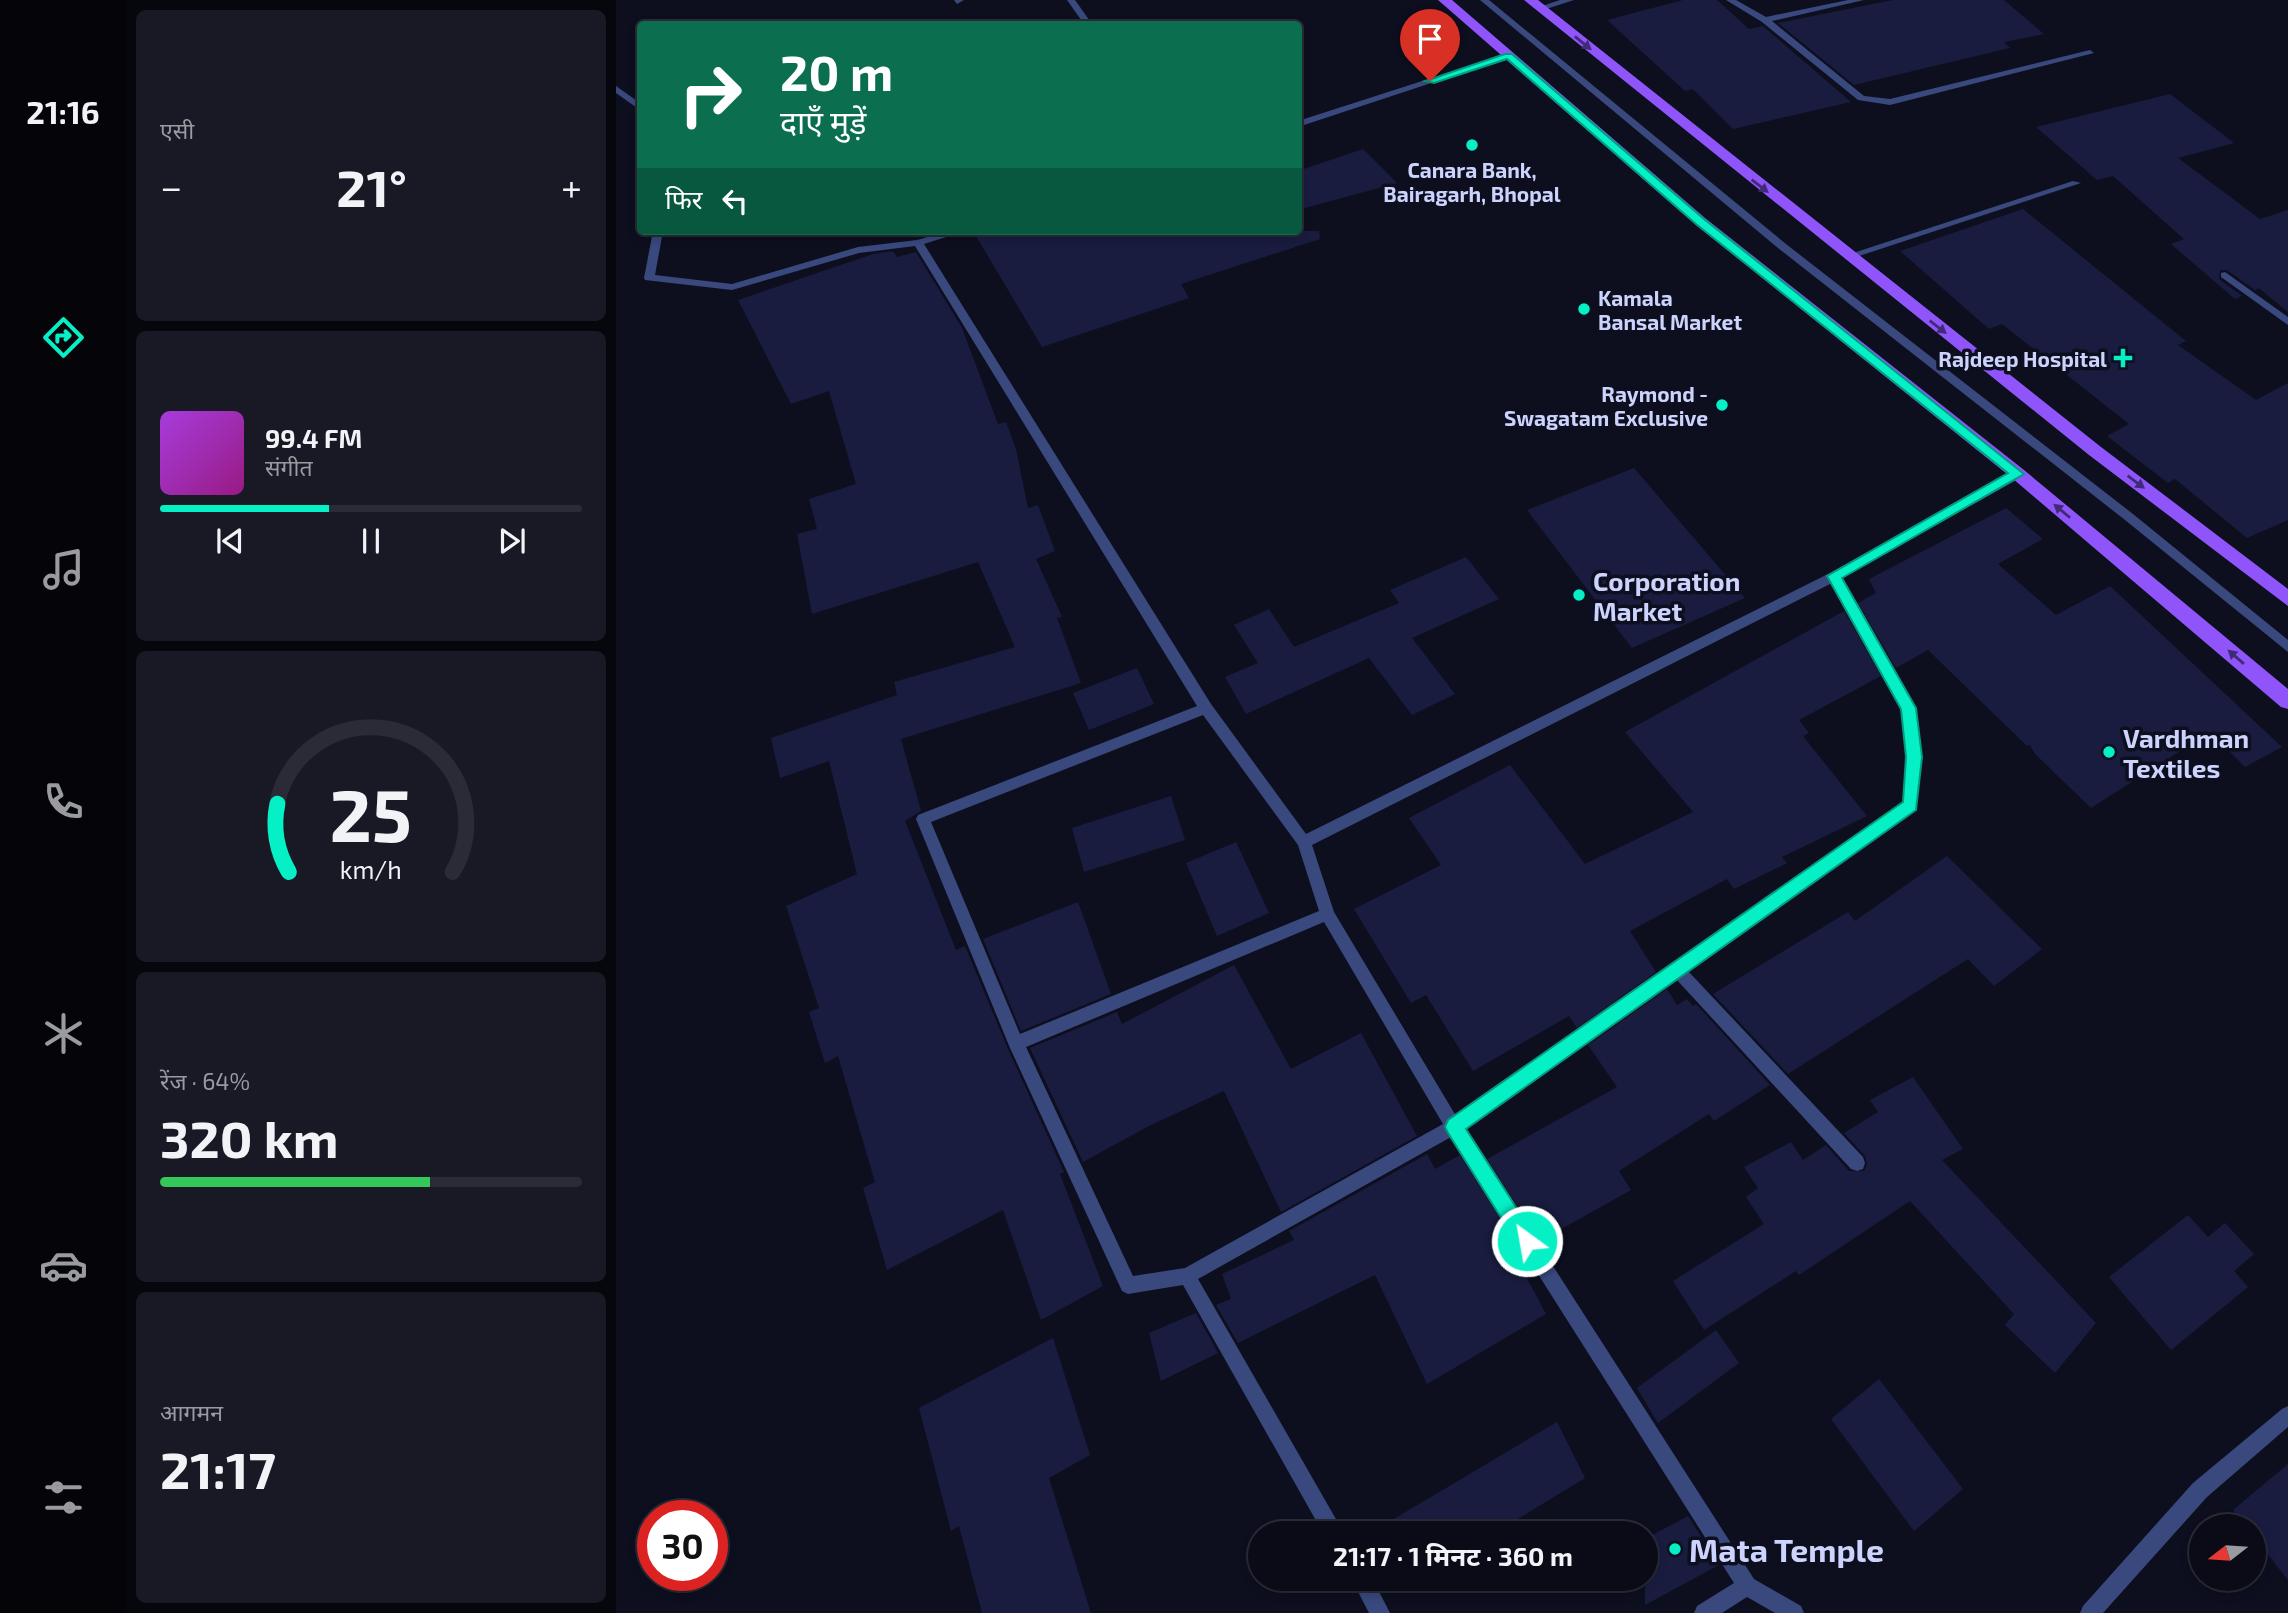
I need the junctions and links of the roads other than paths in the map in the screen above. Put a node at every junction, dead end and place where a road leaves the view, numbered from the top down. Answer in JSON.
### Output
{"nodes":[{"id":1,"x":1071,"y":0,"type":"edge"},
{"id":2,"x":1444,"y":0,"type":"edge"},
{"id":3,"x":1484,"y":0,"type":"edge"},
{"id":4,"x":1570,"y":0,"type":"edge"},
{"id":5,"x":1730,"y":0,"type":"edge"},
{"id":6,"x":1860,"y":0,"type":"edge"},
{"id":7,"x":1535,"y":4,"type":"edge"},
{"id":8,"x":1765,"y":20,"type":"junction"},
{"id":9,"x":1086,"y":21,"type":"edge"},
{"id":10,"x":2090,"y":53,"type":"dead end"},
{"id":11,"x":1509,"y":56,"type":"junction"},
{"id":12,"x":616,"y":89,"type":"edge"},
{"id":13,"x":637,"y":105,"type":"edge"},
{"id":14,"x":1302,"y":123,"type":"edge"},
{"id":15,"x":2076,"y":183,"type":"dead end"},
{"id":16,"x":657,"y":235,"type":"edge"},
{"id":17,"x":946,"y":235,"type":"edge"},
{"id":18,"x":918,"y":243,"type":"junction"},
{"id":19,"x":1849,"y":256,"type":"junction"},
{"id":20,"x":2225,"y":275,"type":"dead end"},
{"id":21,"x":2288,"y":322,"type":"edge"},
{"id":22,"x":2018,"y":474,"type":"junction"},
{"id":23,"x":1834,"y":576,"type":"junction"},
{"id":24,"x":2284,"y":590,"type":"edge"},
{"id":25,"x":2288,"y":646,"type":"edge"},
{"id":26,"x":2288,"y":701,"type":"edge"},
{"id":27,"x":1206,"y":708,"type":"junction"},
{"id":28,"x":1304,"y":842,"type":"junction"},
{"id":29,"x":1327,"y":914,"type":"junction"},
{"id":30,"x":1677,"y":970,"type":"junction"},
{"id":31,"x":1016,"y":1043,"type":"junction"},
{"id":32,"x":1454,"y":1127,"type":"junction"},
{"id":33,"x":1857,"y":1163,"type":"dead end"},
{"id":34,"x":1187,"y":1276,"type":"junction"},
{"id":35,"x":2288,"y":1415,"type":"edge"},
{"id":36,"x":1327,"y":1521,"type":"edge"},
{"id":37,"x":1747,"y":1586,"type":"junction"},
{"id":38,"x":1368,"y":1591,"type":"edge"},
{"id":39,"x":1380,"y":1613,"type":"edge"},
{"id":40,"x":1704,"y":1613,"type":"edge"},
{"id":41,"x":1794,"y":1613,"type":"edge"},
{"id":42,"x":2090,"y":1613,"type":"edge"}],
"edges":[{"from":1,"to":9,"type":"street"},
{"from":2,"to":11,"type":"main road"},
{"from":3,"to":25,"type":"street"},
{"from":4,"to":7,"type":"street"},
{"from":5,"to":8,"type":"street"},
{"from":6,"to":8,"type":"street"},
{"from":7,"to":19,"type":"main road","one_way":true},
{"from":8,"to":10,"type":"street"},
{"from":11,"to":14,"type":"street"},
{"from":11,"to":22,"type":"main road"},
{"from":12,"to":13,"type":"street"},
{"from":15,"to":19,"type":"street"},
{"from":16,"to":18,"type":"street"},
{"from":17,"to":18,"type":"street"},
{"from":18,"to":27,"type":"street"},
{"from":19,"to":24,"type":"main road","one_way":true},
{"from":20,"to":21,"type":"street"},
{"from":22,"to":23,"type":"street"},
{"from":26,"to":22,"type":"main road","one_way":true},
{"from":23,"to":28,"type":"street"},
{"from":23,"to":30,"type":"street"},
{"from":27,"to":28,"type":"street"},
{"from":27,"to":31,"type":"street"},
{"from":28,"to":29,"type":"street"},
{"from":29,"to":31,"type":"street"},
{"from":29,"to":32,"type":"street"},
{"from":30,"to":32,"type":"street"},
{"from":30,"to":33,"type":"street"},
{"from":31,"to":34,"type":"street"},
{"from":32,"to":34,"type":"street"},
{"from":32,"to":37,"type":"street"},
{"from":34,"to":36,"type":"street"},
{"from":35,"to":42,"type":"street"},
{"from":37,"to":40,"type":"street"},
{"from":37,"to":41,"type":"street"},
{"from":38,"to":39,"type":"street"}]}
